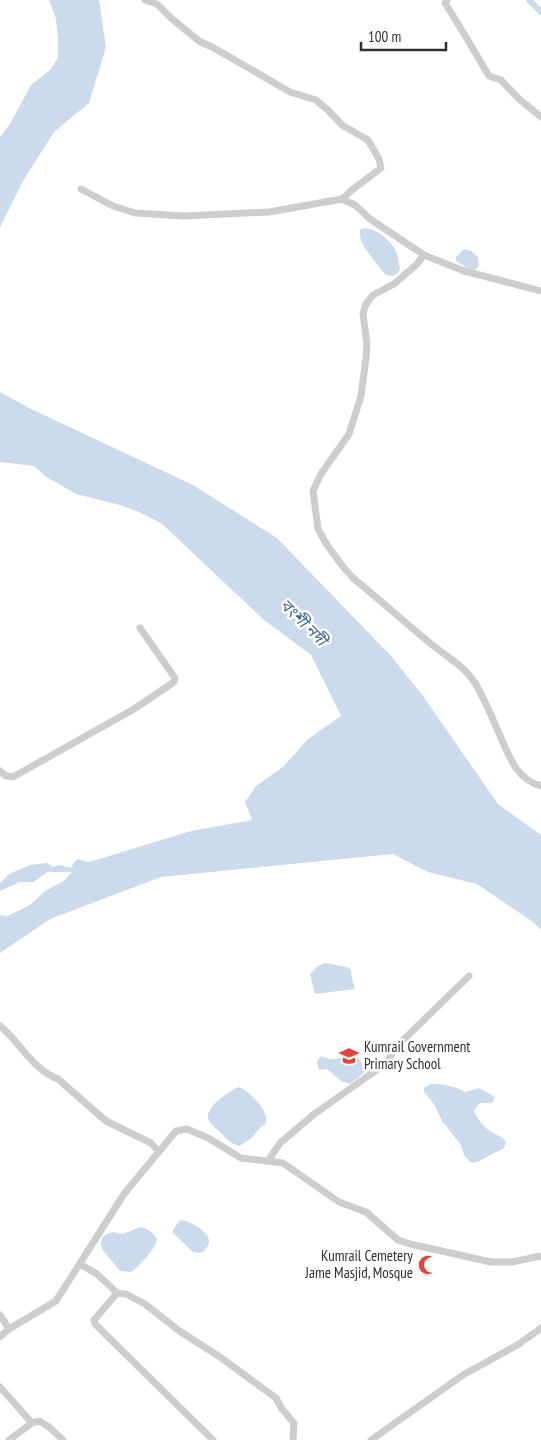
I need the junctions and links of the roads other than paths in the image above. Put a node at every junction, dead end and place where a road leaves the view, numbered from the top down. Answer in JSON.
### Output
{"nodes":[{"id":1,"x":145,"y":0,"type":"edge"},
{"id":2,"x":448,"y":0,"type":"edge"},
{"id":3,"x":541,"y":117,"type":"edge"},
{"id":4,"x":81,"y":189,"type":"dead end"},
{"id":5,"x":342,"y":200,"type":"junction"},
{"id":6,"x":424,"y":255,"type":"junction"},
{"id":7,"x":541,"y":291,"type":"edge"},
{"id":8,"x":140,"y":628,"type":"dead end"},
{"id":9,"x":0,"y":771,"type":"edge"},
{"id":10,"x":541,"y":786,"type":"edge"},
{"id":11,"x":469,"y":976,"type":"dead end"},
{"id":12,"x":0,"y":1026,"type":"edge"},
{"id":13,"x":158,"y":1151,"type":"junction"},
{"id":14,"x":268,"y":1161,"type":"junction"},
{"id":15,"x":541,"y":1256,"type":"edge"},
{"id":16,"x":80,"y":1264,"type":"junction"},
{"id":17,"x":117,"y":1293,"type":"junction"},
{"id":18,"x":0,"y":1315,"type":"edge"},
{"id":19,"x":541,"y":1328,"type":"edge"},
{"id":20,"x":9,"y":1329,"type":"junction"},
{"id":21,"x":0,"y":1337,"type":"edge"},
{"id":22,"x":0,"y":1388,"type":"edge"},
{"id":23,"x":32,"y":1423,"type":"junction"},
{"id":24,"x":9,"y":1440,"type":"edge"},
{"id":25,"x":63,"y":1440,"type":"edge"},
{"id":26,"x":213,"y":1440,"type":"edge"},
{"id":27,"x":293,"y":1440,"type":"edge"},
{"id":28,"x":371,"y":1440,"type":"edge"}],
"edges":[{"from":1,"to":5,"type":"street"},
{"from":2,"to":3,"type":"street"},
{"from":4,"to":5,"type":"street"},
{"from":5,"to":6,"type":"street"},
{"from":6,"to":7,"type":"street"},
{"from":6,"to":10,"type":"street"},
{"from":8,"to":9,"type":"street"},
{"from":11,"to":14,"type":"street"},
{"from":12,"to":13,"type":"street"},
{"from":13,"to":14,"type":"street"},
{"from":13,"to":16,"type":"street"},
{"from":14,"to":15,"type":"street"},
{"from":16,"to":17,"type":"street"},
{"from":16,"to":20,"type":"street"},
{"from":17,"to":26,"type":"street"},
{"from":17,"to":27,"type":"street"},
{"from":18,"to":20,"type":"street"},
{"from":19,"to":28,"type":"street"},
{"from":20,"to":21,"type":"street"},
{"from":22,"to":23,"type":"street"},
{"from":23,"to":24,"type":"street"},
{"from":23,"to":25,"type":"street"}]}
